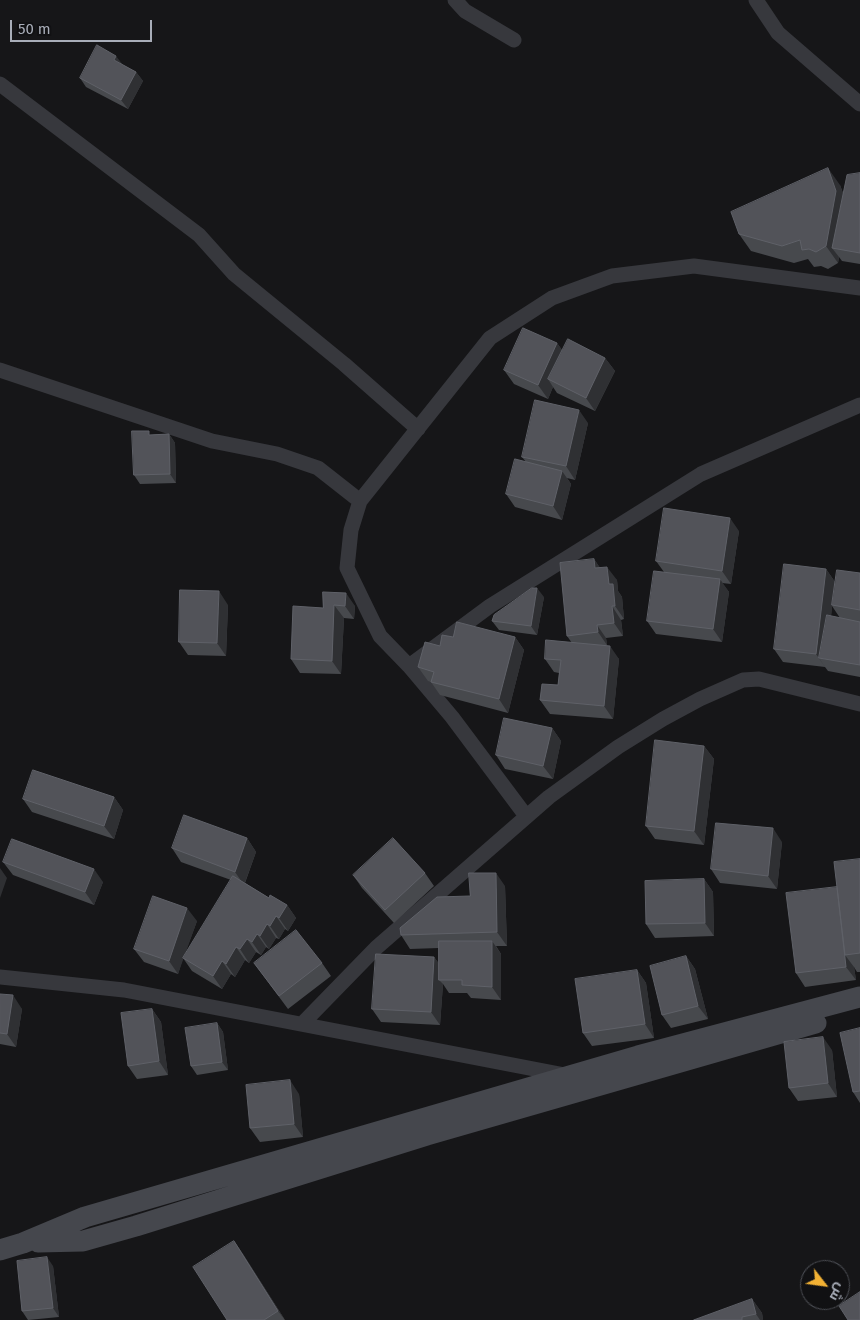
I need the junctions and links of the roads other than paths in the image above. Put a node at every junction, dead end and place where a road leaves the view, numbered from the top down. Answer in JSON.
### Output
{"nodes":[{"id":1,"x":455,"y":0,"type":"edge"},
{"id":2,"x":756,"y":0,"type":"edge"},
{"id":3,"x":514,"y":40,"type":"dead end"},
{"id":4,"x":0,"y":84,"type":"edge"},
{"id":5,"x":860,"y":104,"type":"edge"},
{"id":6,"x":860,"y":288,"type":"edge"},
{"id":7,"x":0,"y":370,"type":"edge"},
{"id":8,"x":860,"y":405,"type":"edge"},
{"id":9,"x":418,"y":429,"type":"junction"},
{"id":10,"x":360,"y":501,"type":"junction"},
{"id":11,"x":409,"y":666,"type":"junction"},
{"id":12,"x":860,"y":704,"type":"edge"},
{"id":13,"x":526,"y":816,"type":"junction"},
{"id":14,"x":0,"y":977,"type":"edge"},
{"id":15,"x":860,"y":997,"type":"edge"},
{"id":16,"x":860,"y":1011,"type":"edge"},
{"id":17,"x":302,"y":1024,"type":"junction"},
{"id":18,"x":569,"y":1076,"type":"junction"},
{"id":19,"x":23,"y":1243,"type":"junction"},
{"id":20,"x":0,"y":1250,"type":"edge"}],
"edges":[{"from":1,"to":3,"type":"street"},
{"from":2,"to":5,"type":"street"},
{"from":4,"to":9,"type":"street"},
{"from":6,"to":9,"type":"street"},
{"from":7,"to":10,"type":"street"},
{"from":8,"to":11,"type":"street"},
{"from":9,"to":10,"type":"street"},
{"from":10,"to":11,"type":"street"},
{"from":11,"to":13,"type":"street"},
{"from":12,"to":13,"type":"street"},
{"from":13,"to":17,"type":"street"},
{"from":14,"to":17,"type":"street"},
{"from":15,"to":18,"type":"main road"},
{"from":16,"to":19,"type":"main road"},
{"from":17,"to":18,"type":"street"},
{"from":18,"to":19,"type":"main road"},
{"from":19,"to":20,"type":"main road"}]}
